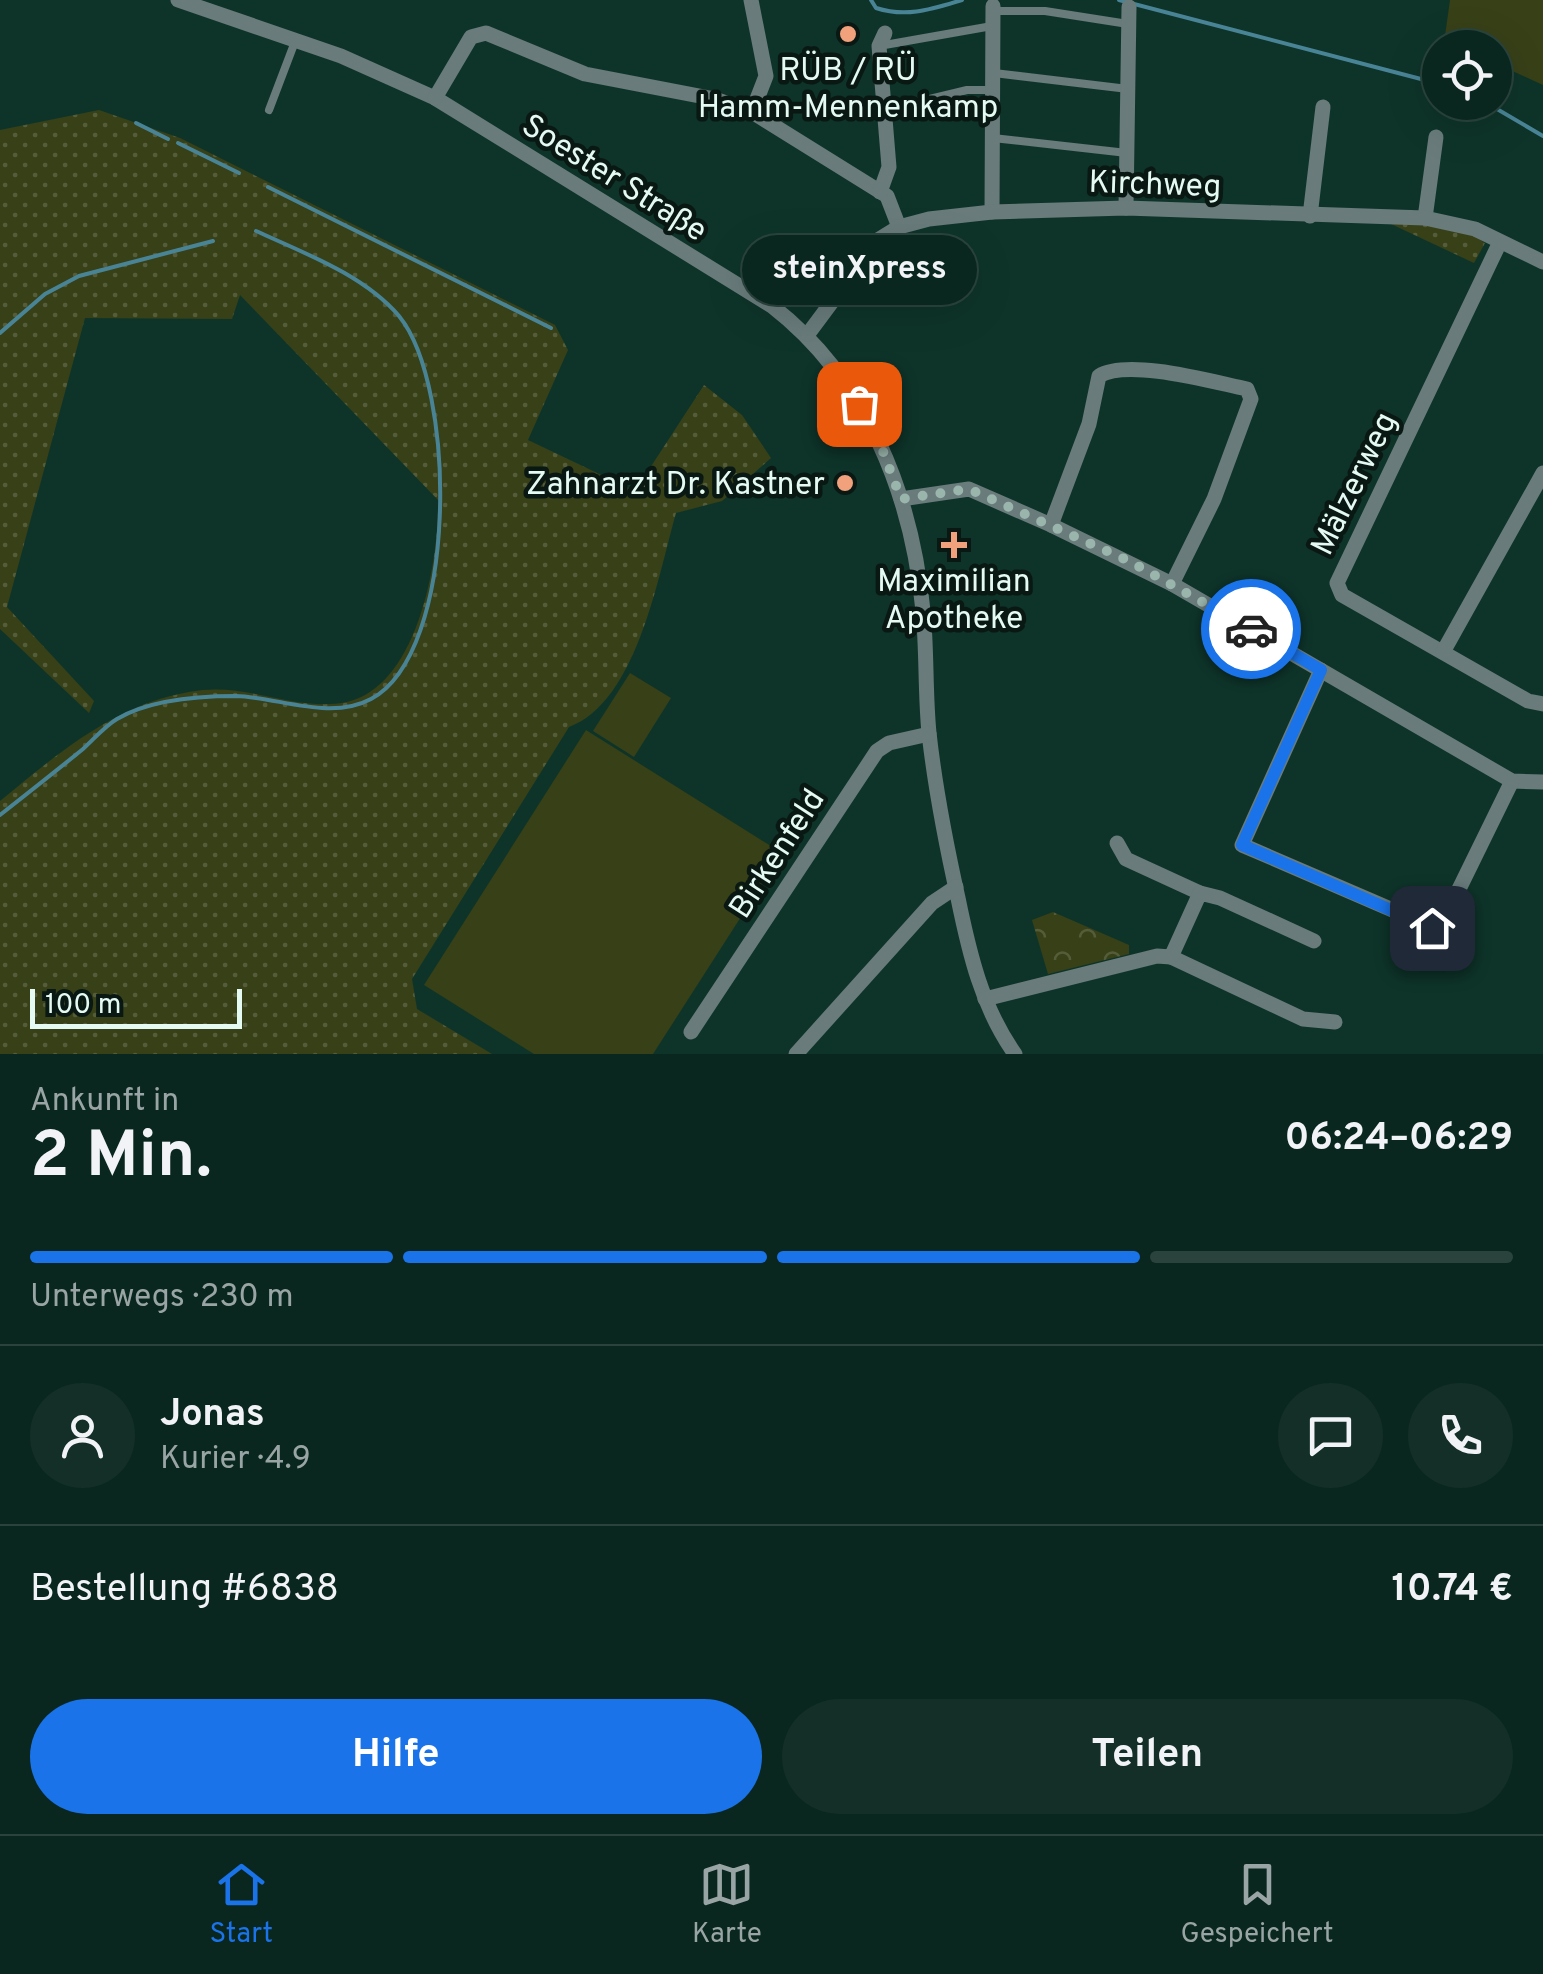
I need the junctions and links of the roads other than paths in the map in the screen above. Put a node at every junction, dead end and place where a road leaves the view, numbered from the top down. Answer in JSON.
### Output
{"nodes":[{"id":1,"x":178,"y":0,"type":"edge"},
{"id":2,"x":751,"y":0,"type":"edge"},
{"id":3,"x":1130,"y":6,"type":"dead end"},
{"id":4,"x":994,"y":14,"type":"junction"},
{"id":5,"x":1128,"y":24,"type":"junction"},
{"id":6,"x":296,"y":39,"type":"junction"},
{"id":7,"x":882,"y":40,"type":"joint"},
{"id":8,"x":993,"y":82,"type":"junction"},
{"id":9,"x":1129,"y":89,"type":"junction"},
{"id":10,"x":435,"y":98,"type":"junction"},
{"id":11,"x":1323,"y":107,"type":"dead end"},
{"id":12,"x":269,"y":110,"type":"dead end"},
{"id":13,"x":884,"y":110,"type":"junction"},
{"id":14,"x":752,"y":112,"type":"junction"},
{"id":15,"x":1436,"y":137,"type":"dead end"},
{"id":16,"x":993,"y":138,"type":"junction"},
{"id":17,"x":1128,"y":153,"type":"junction"},
{"id":18,"x":880,"y":192,"type":"junction"},
{"id":19,"x":1126,"y":208,"type":"junction"},
{"id":20,"x":992,"y":212,"type":"junction"},
{"id":21,"x":1310,"y":216,"type":"junction"},
{"id":22,"x":1425,"y":218,"type":"junction"},
{"id":23,"x":899,"y":226,"type":"junction"},
{"id":24,"x":1500,"y":242,"type":"junction"},
{"id":25,"x":1543,"y":262,"type":"edge"},
{"id":26,"x":808,"y":334,"type":"junction"},
{"id":27,"x":1543,"y":473,"type":"edge"},
{"id":28,"x":901,"y":499,"type":"junction"},
{"id":29,"x":1051,"y":525,"type":"junction"},
{"id":30,"x":1172,"y":584,"type":"junction"},
{"id":31,"x":1442,"y":652,"type":"junction"},
{"id":32,"x":1321,"y":670,"type":"junction"},
{"id":33,"x":1543,"y":704,"type":"edge"},
{"id":34,"x":929,"y":734,"type":"junction"},
{"id":35,"x":1512,"y":780,"type":"junction"},
{"id":36,"x":1543,"y":782,"type":"edge"},
{"id":37,"x":1116,"y":843,"type":"dead end"},
{"id":38,"x":956,"y":888,"type":"junction"},
{"id":39,"x":1200,"y":893,"type":"junction"},
{"id":40,"x":1314,"y":941,"type":"dead end"},
{"id":41,"x":1170,"y":957,"type":"junction"},
{"id":42,"x":985,"y":999,"type":"junction"},
{"id":43,"x":1335,"y":1022,"type":"dead end"},
{"id":44,"x":691,"y":1032,"type":"dead end"},
{"id":45,"x":796,"y":1054,"type":"edge"},
{"id":46,"x":1014,"y":1054,"type":"edge"}],
"edges":[{"from":1,"to":6,"type":"street","name":"Soester Straße"},
{"from":2,"to":14,"type":"street"},
{"from":3,"to":5,"type":"street"},
{"from":4,"to":5,"type":"lane"},
{"from":4,"to":7,"type":"lane"},
{"from":4,"to":8,"type":"street"},
{"from":5,"to":9,"type":"street"},
{"from":6,"to":10,"type":"street","name":"Soester Straße"},
{"from":6,"to":12,"type":"lane"},
{"from":7,"to":13,"type":"street"},
{"from":8,"to":9,"type":"lane"},
{"from":8,"to":13,"type":"lane"},
{"from":8,"to":16,"type":"street"},
{"from":9,"to":17,"type":"street"},
{"from":10,"to":14,"type":"street"},
{"from":10,"to":26,"type":"street","name":"Soester Straße"},
{"from":11,"to":21,"type":"street"},
{"from":13,"to":18,"type":"street"},
{"from":14,"to":18,"type":"street"},
{"from":15,"to":22,"type":"street"},
{"from":16,"to":17,"type":"lane"},
{"from":16,"to":20,"type":"street"},
{"from":17,"to":19,"type":"street"},
{"from":18,"to":23,"type":"street"},
{"from":19,"to":20,"type":"street","name":"Kirchweg"},
{"from":19,"to":21,"type":"street","name":"Kirchweg"},
{"from":20,"to":23,"type":"street","name":"Kirchweg"},
{"from":21,"to":22,"type":"street","name":"Kirchweg"},
{"from":22,"to":24,"type":"street","name":"Kirchweg"},
{"from":23,"to":26,"type":"street"},
{"from":24,"to":25,"type":"street","name":"Kirchweg"},
{"from":24,"to":31,"type":"street","name":"Mälzerweg"},
{"from":26,"to":28,"type":"street","name":"Soester Straße"},
{"from":27,"to":31,"type":"street"},
{"from":28,"to":29,"type":"street"},
{"from":28,"to":34,"type":"street","name":"Soester Straße"},
{"from":29,"to":30,"type":"street"},
{"from":29,"to":30,"type":"street"},
{"from":30,"to":32,"type":"street"},
{"from":31,"to":33,"type":"street","name":"Mälzerweg"},
{"from":32,"to":35,"type":"street"},
{"from":32,"to":35,"type":"street"},
{"from":34,"to":38,"type":"street","name":"Soester Straße"},
{"from":34,"to":44,"type":"street","name":"Birkenfeld"},
{"from":35,"to":36,"type":"street"},
{"from":37,"to":39,"type":"street"},
{"from":38,"to":42,"type":"street","name":"Soester Straße"},
{"from":38,"to":45,"type":"street"},
{"from":39,"to":40,"type":"street"},
{"from":39,"to":41,"type":"street"},
{"from":41,"to":42,"type":"street"},
{"from":41,"to":43,"type":"street"},
{"from":42,"to":46,"type":"street","name":"Soester Straße"}]}
